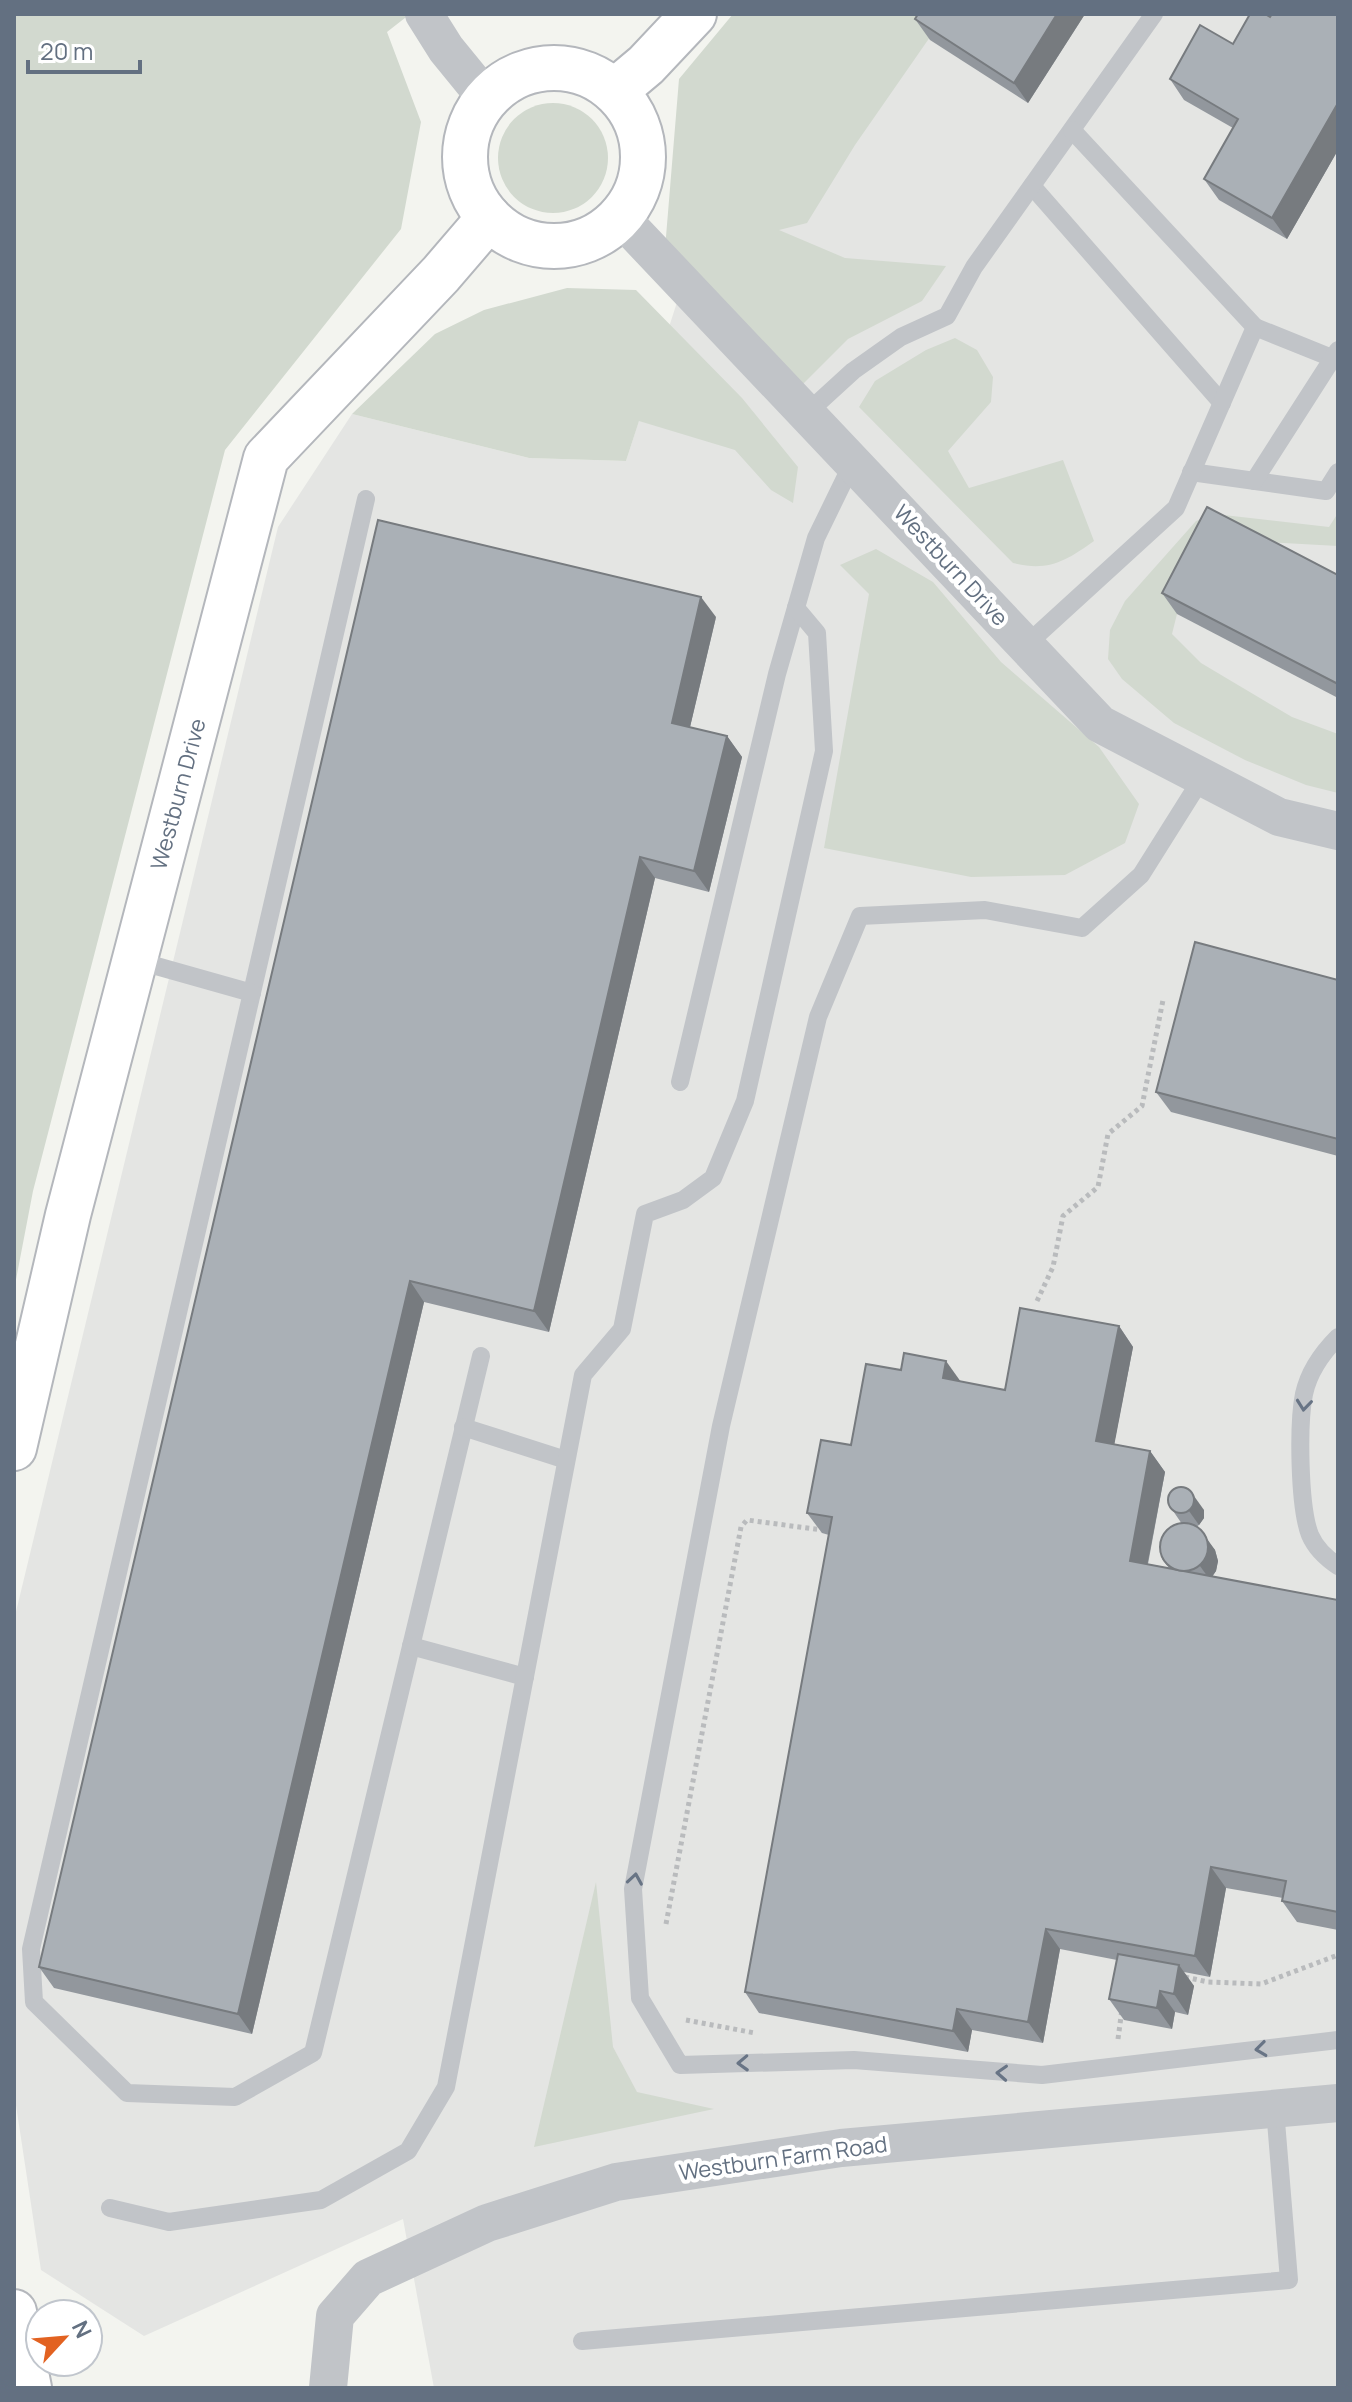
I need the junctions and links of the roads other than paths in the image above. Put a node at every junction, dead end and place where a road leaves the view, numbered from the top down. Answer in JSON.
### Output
{"nodes":[{"id":1,"x":424,"y":14,"type":"edge"},
{"id":2,"x":694,"y":14,"type":"edge"},
{"id":3,"x":1154,"y":14,"type":"edge"},
{"id":4,"x":615,"y":91,"type":"junction"},
{"id":5,"x":486,"y":98,"type":"junction"},
{"id":6,"x":1072,"y":130,"type":"junction"},
{"id":7,"x":1032,"y":186,"type":"junction"},
{"id":8,"x":620,"y":217,"type":"junction"},
{"id":9,"x":489,"y":218,"type":"junction"},
{"id":10,"x":1255,"y":327,"type":"junction"},
{"id":11,"x":1335,"y":354,"type":"edge"},
{"id":12,"x":1222,"y":403,"type":"junction"},
{"id":13,"x":807,"y":413,"type":"junction"},
{"id":14,"x":853,"y":462,"type":"junction"},
{"id":15,"x":1191,"y":472,"type":"junction"},
{"id":16,"x":1338,"y":472,"type":"edge"},
{"id":17,"x":1254,"y":481,"type":"junction"},
{"id":18,"x":366,"y":499,"type":"dead end"},
{"id":19,"x":796,"y":608,"type":"junction"},
{"id":20,"x":1026,"y":645,"type":"junction"},
{"id":21,"x":1202,"y":778,"type":"junction"},
{"id":22,"x":1338,"y":831,"type":"edge"},
{"id":23,"x":135,"y":960,"type":"junction"},
{"id":24,"x":252,"y":993,"type":"junction"},
{"id":25,"x":680,"y":1082,"type":"dead end"},
{"id":26,"x":1338,"y":1337,"type":"edge"},
{"id":27,"x":481,"y":1356,"type":"dead end"},
{"id":28,"x":463,"y":1427,"type":"junction"},
{"id":29,"x":14,"y":1448,"type":"edge"},
{"id":30,"x":566,"y":1460,"type":"junction"},
{"id":31,"x":1338,"y":1566,"type":"edge"},
{"id":32,"x":411,"y":1646,"type":"junction"},
{"id":33,"x":525,"y":1677,"type":"junction"},
{"id":34,"x":1338,"y":2040,"type":"edge"},
{"id":35,"x":1338,"y":2103,"type":"edge"},
{"id":36,"x":1275,"y":2109,"type":"junction"},
{"id":37,"x":110,"y":2208,"type":"dead end"},
{"id":38,"x":582,"y":2341,"type":"dead end"},
{"id":39,"x":328,"y":2388,"type":"edge"}],
"edges":[{"from":1,"to":5,"type":"street"},
{"from":2,"to":4,"type":"street"},
{"from":3,"to":6,"type":"lane"},
{"from":4,"to":5,"type":"street"},
{"from":4,"to":8,"type":"street"},
{"from":5,"to":9,"type":"street"},
{"from":6,"to":7,"type":"lane"},
{"from":6,"to":10,"type":"lane"},
{"from":7,"to":12,"type":"lane"},
{"from":7,"to":13,"type":"lane"},
{"from":8,"to":9,"type":"street"},
{"from":8,"to":13,"type":"street","name":"Westburn Drive"},
{"from":9,"to":23,"type":"street","name":"Westburn Drive"},
{"from":10,"to":11,"type":"lane"},
{"from":10,"to":12,"type":"lane"},
{"from":11,"to":17,"type":"lane"},
{"from":12,"to":15,"type":"lane"},
{"from":13,"to":14,"type":"street","name":"Westburn Drive"},
{"from":14,"to":19,"type":"lane"},
{"from":14,"to":20,"type":"street","name":"Westburn Drive"},
{"from":15,"to":17,"type":"lane"},
{"from":15,"to":20,"type":"lane"},
{"from":16,"to":17,"type":"lane"},
{"from":18,"to":24,"type":"lane"},
{"from":19,"to":25,"type":"lane"},
{"from":19,"to":30,"type":"lane"},
{"from":20,"to":21,"type":"street","name":"Westburn Drive"},
{"from":21,"to":22,"type":"street","name":"Westburn Drive"},
{"from":34,"to":21,"type":"lane","one_way":true},
{"from":23,"to":24,"type":"lane"},
{"from":23,"to":29,"type":"street","name":"Westburn Drive"},
{"from":24,"to":32,"type":"lane"},
{"from":26,"to":31,"type":"lane","one_way":true},
{"from":27,"to":28,"type":"lane"},
{"from":28,"to":30,"type":"lane"},
{"from":28,"to":32,"type":"lane"},
{"from":30,"to":33,"type":"lane"},
{"from":32,"to":33,"type":"lane"},
{"from":33,"to":37,"type":"lane"},
{"from":35,"to":36,"type":"street","name":"Westburn Farm Road"},
{"from":36,"to":38,"type":"lane"},
{"from":36,"to":39,"type":"street","name":"Westburn Farm Road"}]}
